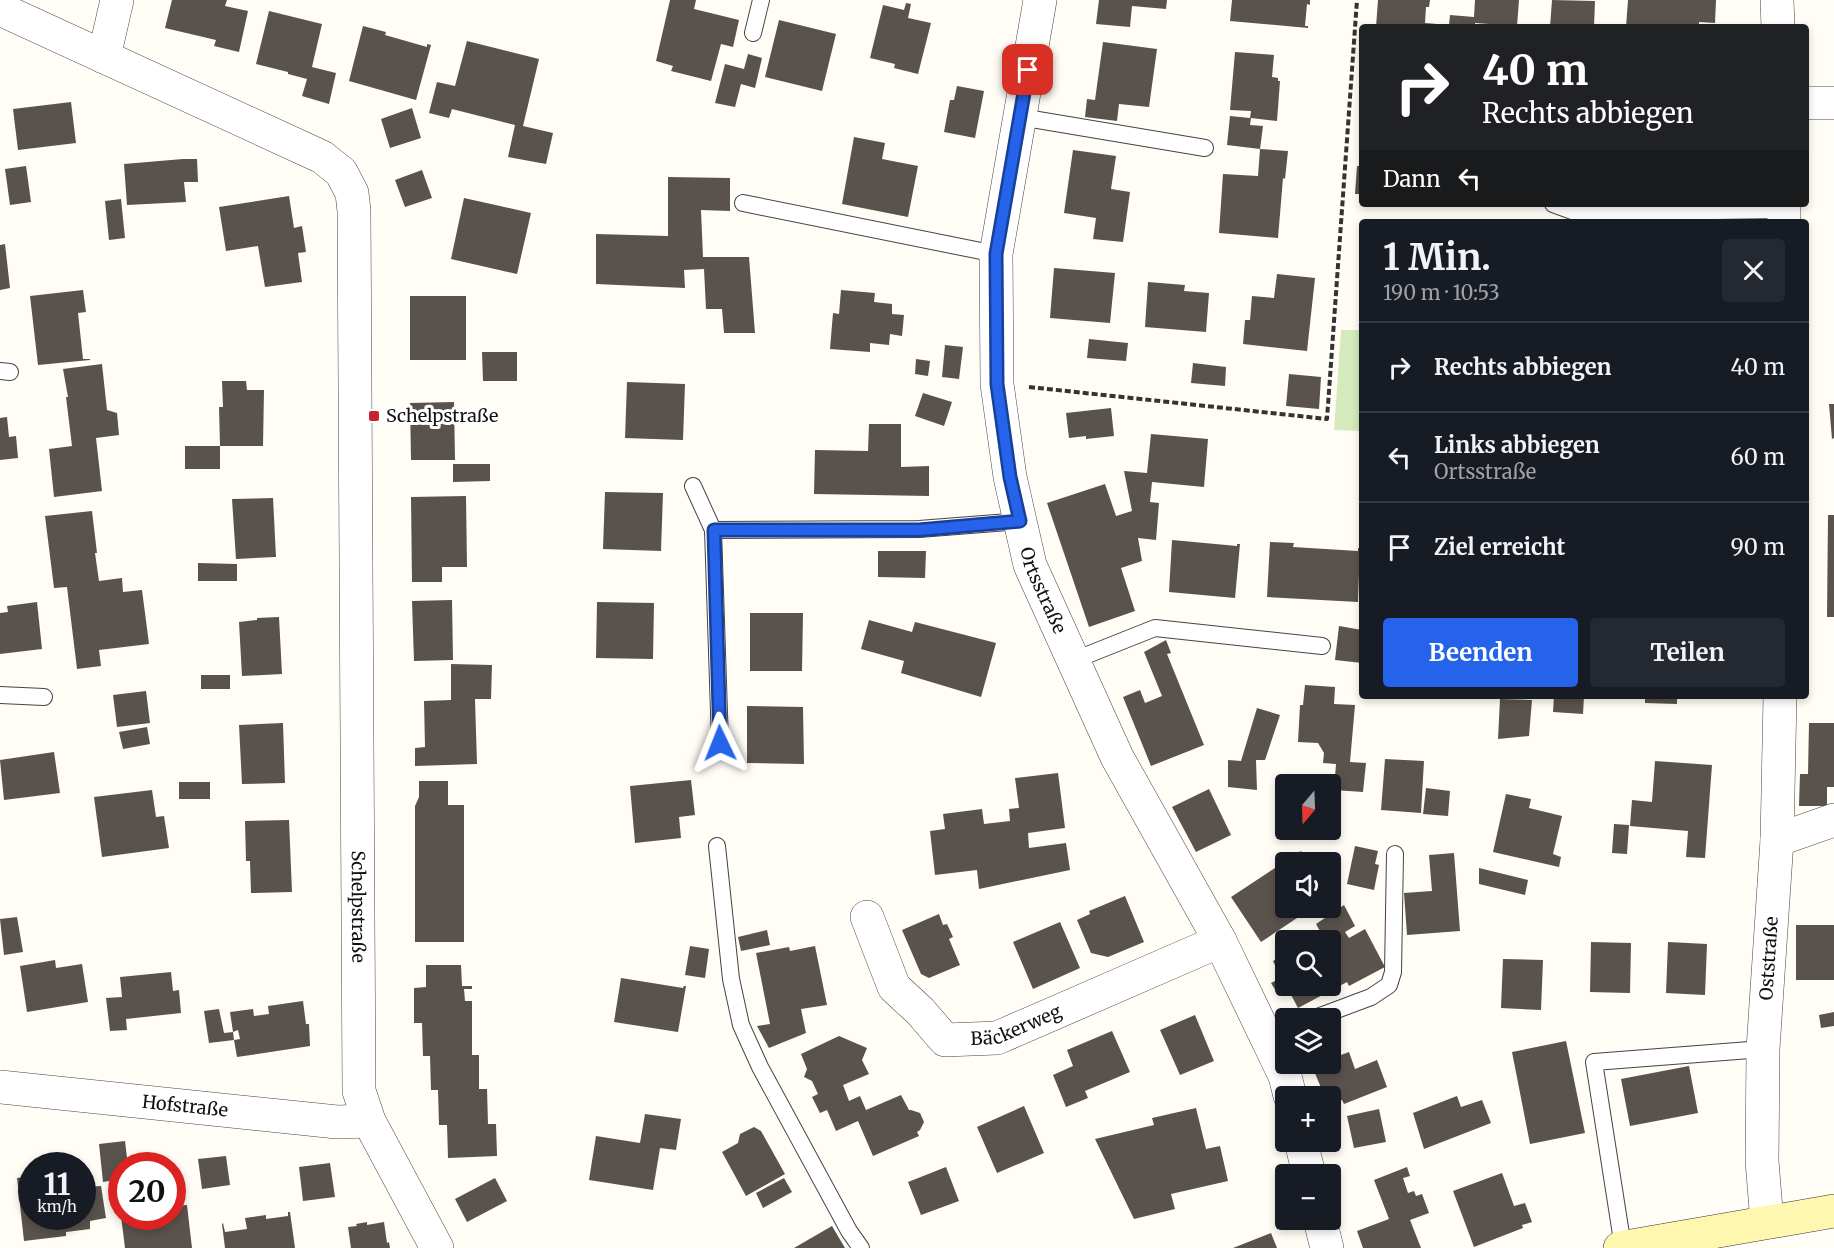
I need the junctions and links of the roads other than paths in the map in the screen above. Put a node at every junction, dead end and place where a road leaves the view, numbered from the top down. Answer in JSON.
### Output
{"nodes":[{"id":1,"x":117,"y":0,"type":"edge"},
{"id":2,"x":760,"y":0,"type":"edge"},
{"id":3,"x":1040,"y":0,"type":"edge"},
{"id":4,"x":1777,"y":0,"type":"edge"},
{"id":5,"x":0,"y":9,"type":"edge"},
{"id":6,"x":1778,"y":24,"type":"edge"},
{"id":7,"x":753,"y":33,"type":"dead end"},
{"id":8,"x":104,"y":57,"type":"junction"},
{"id":9,"x":1809,"y":103,"type":"edge"},
{"id":10,"x":1834,"y":103,"type":"edge"},
{"id":11,"x":1020,"y":117,"type":"junction"},
{"id":12,"x":1205,"y":147,"type":"dead end"},
{"id":13,"x":743,"y":203,"type":"dead end"},
{"id":14,"x":1562,"y":207,"type":"edge"},
{"id":15,"x":1784,"y":212,"type":"edge"},
{"id":16,"x":996,"y":254,"type":"junction"},
{"id":17,"x":693,"y":486,"type":"dead end"},
{"id":18,"x":1020,"y":521,"type":"junction"},
{"id":19,"x":714,"y":530,"type":"junction"},
{"id":20,"x":1322,"y":645,"type":"dead end"},
{"id":21,"x":1072,"y":661,"type":"junction"},
{"id":22,"x":0,"y":695,"type":"edge"},
{"id":23,"x":44,"y":696,"type":"dead end"},
{"id":24,"x":1780,"y":699,"type":"edge"},
{"id":25,"x":720,"y":743,"type":"dead end"},
{"id":26,"x":1834,"y":820,"type":"edge"},
{"id":27,"x":1777,"y":840,"type":"junction"},
{"id":28,"x":717,"y":846,"type":"dead end"},
{"id":29,"x":1395,"y":854,"type":"dead end"},
{"id":30,"x":867,"y":917,"type":"dead end"},
{"id":31,"x":1220,"y":941,"type":"junction"},
{"id":32,"x":1341,"y":1008,"type":"edge"},
{"id":33,"x":1275,"y":1036,"type":"edge"},
{"id":34,"x":1762,"y":1048,"type":"junction"},
{"id":35,"x":0,"y":1087,"type":"edge"},
{"id":36,"x":369,"y":1121,"type":"junction"},
{"id":37,"x":1834,"y":1211,"type":"edge"},
{"id":38,"x":1767,"y":1222,"type":"junction"},
{"id":39,"x":1322,"y":1230,"type":"edge"},
{"id":40,"x":438,"y":1248,"type":"edge"},
{"id":41,"x":861,"y":1248,"type":"edge"},
{"id":42,"x":1327,"y":1248,"type":"edge"},
{"id":43,"x":1621,"y":1248,"type":"edge"}],
"edges":[{"from":1,"to":8,"type":"street"},
{"from":2,"to":7,"type":"lane"},
{"from":3,"to":11,"type":"street","name":"Ortsstraße"},
{"from":4,"to":6,"type":"street"},
{"from":5,"to":8,"type":"street","name":"Schelpstraße"},
{"from":8,"to":36,"type":"street","name":"Schelpstraße"},
{"from":9,"to":10,"type":"street"},
{"from":11,"to":12,"type":"lane"},
{"from":11,"to":16,"type":"street","name":"Ortsstraße"},
{"from":13,"to":16,"type":"lane"},
{"from":14,"to":15,"type":"lane"},
{"from":16,"to":18,"type":"street","name":"Ortsstraße"},
{"from":17,"to":19,"type":"lane"},
{"from":18,"to":19,"type":"lane"},
{"from":18,"to":21,"type":"street","name":"Ortsstraße"},
{"from":19,"to":25,"type":"lane"},
{"from":20,"to":21,"type":"lane"},
{"from":21,"to":31,"type":"street","name":"Ortsstraße"},
{"from":22,"to":23,"type":"lane"},
{"from":24,"to":27,"type":"street","name":"Oststraße"},
{"from":26,"to":27,"type":"street"},
{"from":27,"to":34,"type":"street","name":"Oststraße"},
{"from":28,"to":41,"type":"lane"},
{"from":29,"to":32,"type":"lane"},
{"from":30,"to":31,"type":"street","name":"Bäckerweg"},
{"from":31,"to":33,"type":"street","name":"Ortsstraße"},
{"from":34,"to":38,"type":"street","name":"Oststraße"},
{"from":34,"to":43,"type":"lane"},
{"from":35,"to":36,"type":"street","name":"Hofstraße"},
{"from":36,"to":40,"type":"street","name":"Schelpstraße"},
{"from":37,"to":38,"type":"main road"},
{"from":38,"to":43,"type":"main road"},
{"from":39,"to":42,"type":"street"}]}
